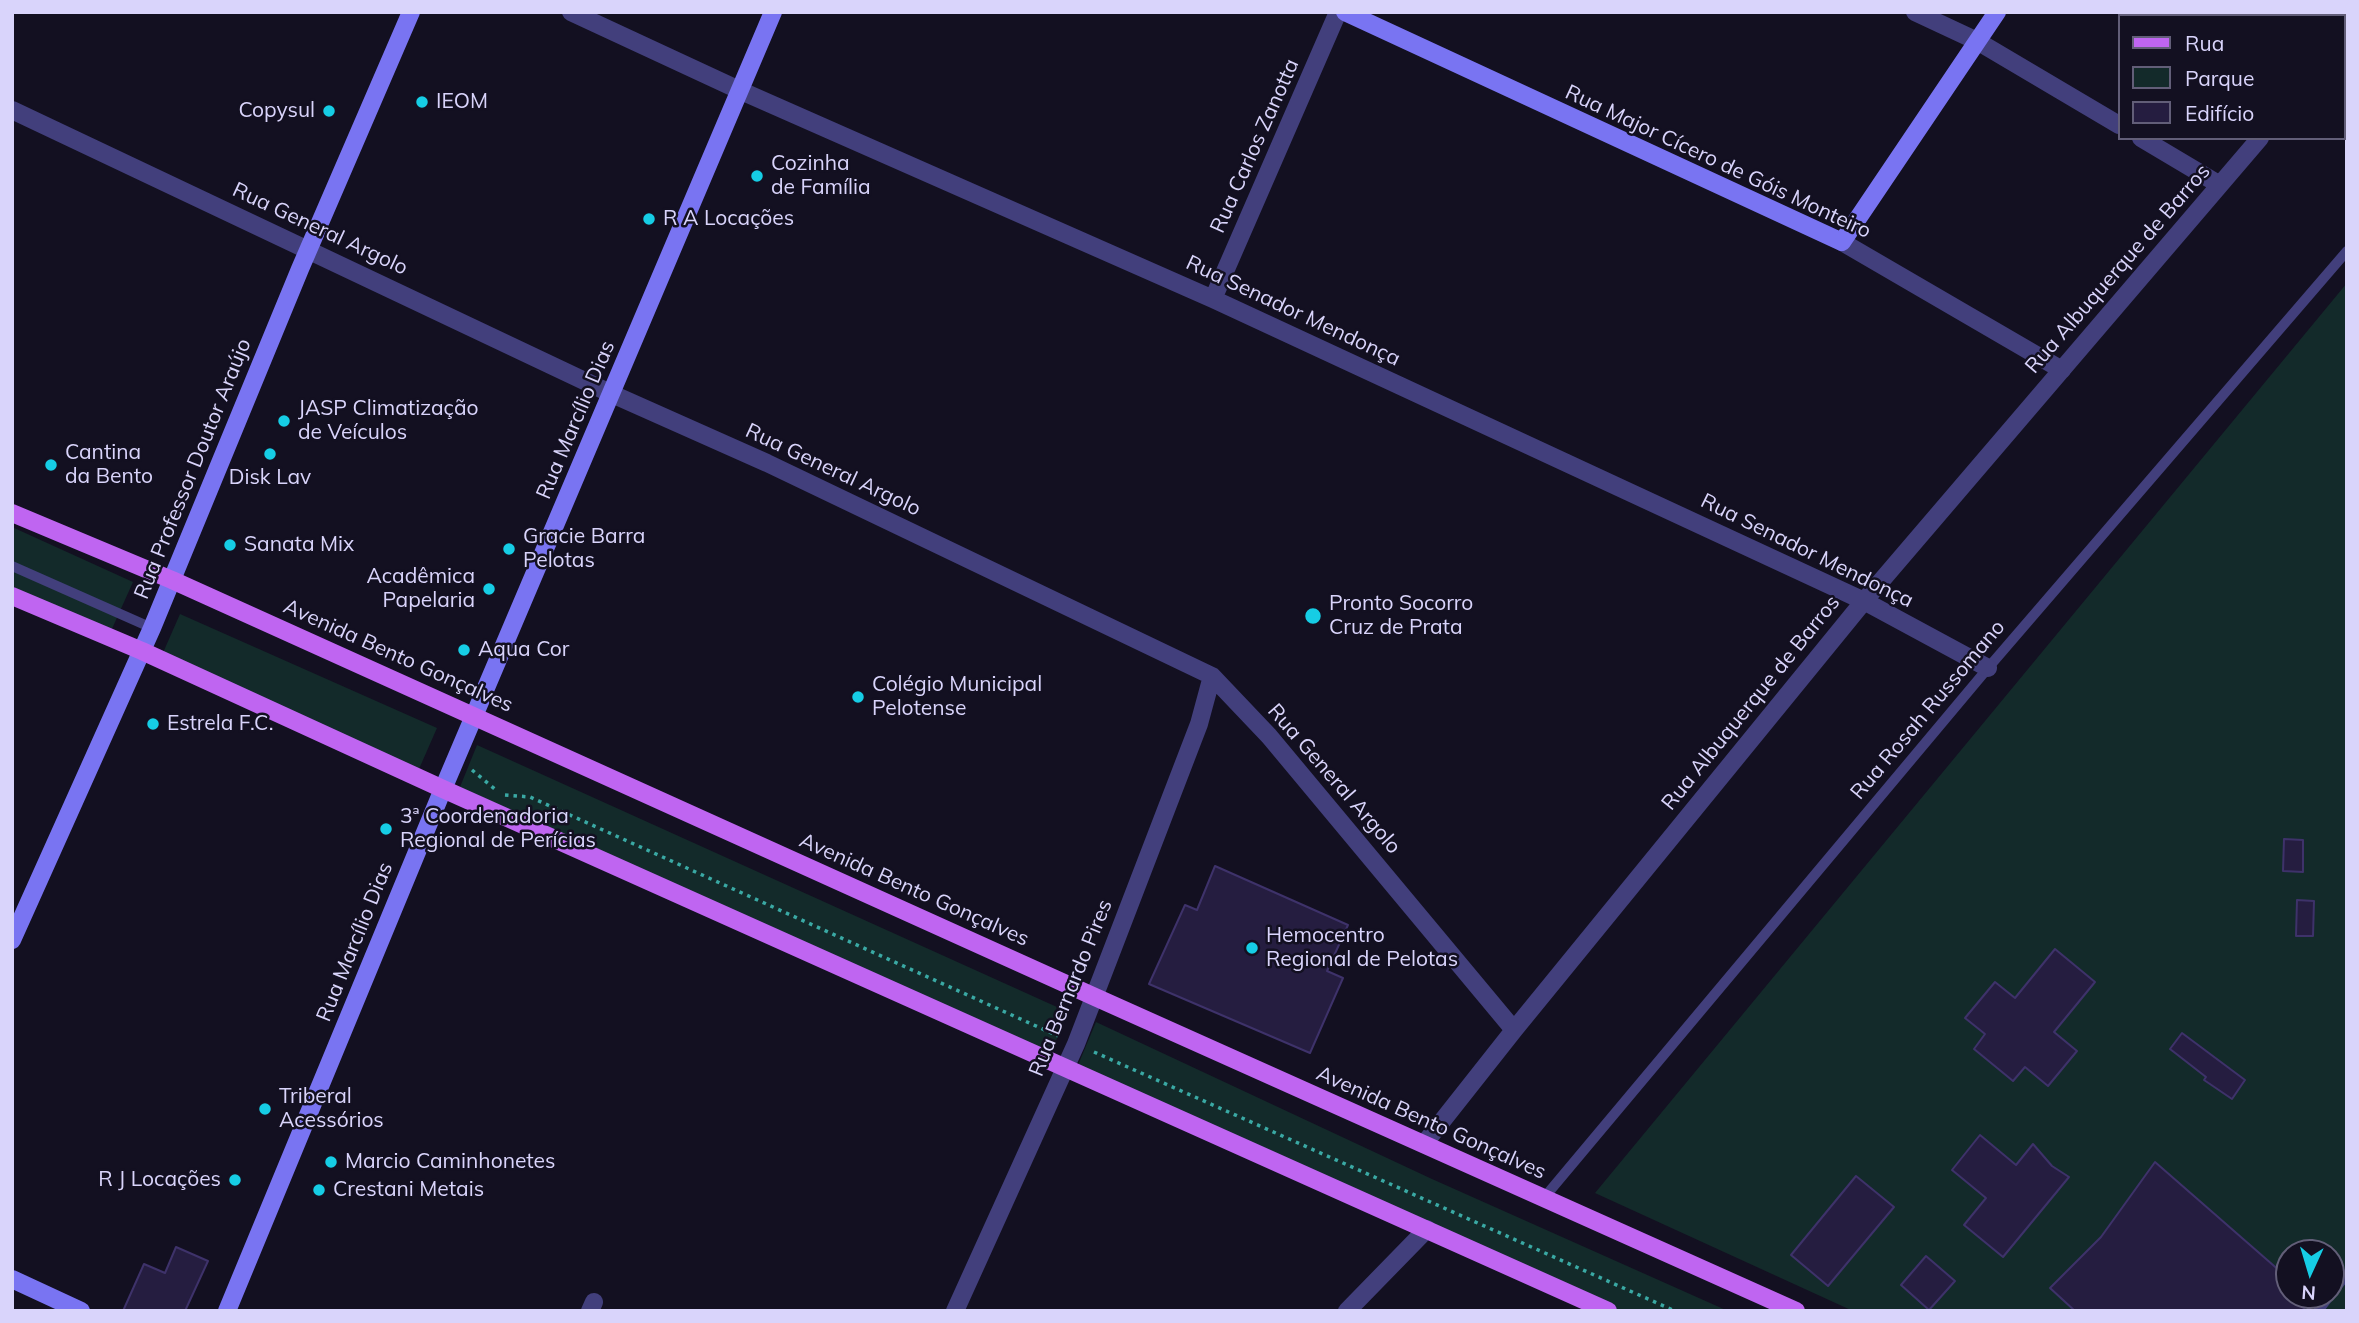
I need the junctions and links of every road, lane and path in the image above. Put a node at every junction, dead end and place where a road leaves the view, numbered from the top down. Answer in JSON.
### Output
{"nodes":[{"id":1,"x":411,"y":12,"type":"edge"},
{"id":2,"x":571,"y":12,"type":"edge"},
{"id":3,"x":774,"y":12,"type":"edge"},
{"id":4,"x":1338,"y":12,"type":"edge"},
{"id":5,"x":1345,"y":12,"type":"edge"},
{"id":6,"x":1915,"y":12,"type":"edge"},
{"id":7,"x":1997,"y":12,"type":"edge"},
{"id":8,"x":1977,"y":41,"type":"junction"},
{"id":9,"x":739,"y":90,"type":"junction"},
{"id":10,"x":12,"y":110,"type":"edge"},
{"id":11,"x":2118,"y":124,"type":"edge"},
{"id":12,"x":2144,"y":140,"type":"edge"},
{"id":13,"x":2258,"y":140,"type":"edge"},
{"id":14,"x":2220,"y":185,"type":"junction"},
{"id":15,"x":1842,"y":243,"type":"junction"},
{"id":16,"x":309,"y":249,"type":"junction"},
{"id":17,"x":2347,"y":251,"type":"edge"},
{"id":18,"x":1213,"y":299,"type":"junction"},
{"id":19,"x":2062,"y":370,"type":"junction"},
{"id":20,"x":612,"y":394,"type":"junction"},
{"id":21,"x":12,"y":513,"type":"edge"},
{"id":22,"x":12,"y":566,"type":"edge"},
{"id":23,"x":172,"y":580,"type":"junction"},
{"id":24,"x":12,"y":596,"type":"edge"},
{"id":25,"x":1864,"y":601,"type":"junction"},
{"id":26,"x":152,"y":628,"type":"junction"},
{"id":27,"x":142,"y":651,"type":"junction"},
{"id":28,"x":1988,"y":668,"type":"junction"},
{"id":29,"x":1212,"y":676,"type":"junction"},
{"id":30,"x":475,"y":716,"type":"junction"},
{"id":31,"x":443,"y":789,"type":"junction"},
{"id":32,"x":12,"y":940,"type":"edge"},
{"id":33,"x":1095,"y":997,"type":"junction"},
{"id":34,"x":1514,"y":1030,"type":"junction"},
{"id":35,"x":1065,"y":1068,"type":"junction"},
{"id":36,"x":1424,"y":1144,"type":"junction"},
{"id":37,"x":1543,"y":1199,"type":"junction"},
{"id":38,"x":1427,"y":1229,"type":"junction"},
{"id":39,"x":12,"y":1279,"type":"edge"},
{"id":40,"x":81,"y":1311,"type":"edge"},
{"id":41,"x":227,"y":1311,"type":"edge"},
{"id":42,"x":955,"y":1311,"type":"edge"},
{"id":43,"x":1347,"y":1311,"type":"edge"},
{"id":44,"x":1608,"y":1311,"type":"edge"},
{"id":45,"x":1796,"y":1311,"type":"edge"}],
"edges":[{"from":1,"to":16,"type":"main road","name":"Rua Professor Doutor Araújo"},
{"from":2,"to":9,"type":"street","name":"Rua Senador Mendonça"},
{"from":3,"to":9,"type":"main road","name":"Rua Marcílio Dias"},
{"from":4,"to":18,"type":"street","name":"Rua Carlos Zanotta"},
{"from":5,"to":15,"type":"main road","name":"Rua Major Cícero de Góis Monteiro"},
{"from":6,"to":8,"type":"street"},
{"from":7,"to":8,"type":"main road"},
{"from":8,"to":11,"type":"street"},
{"from":8,"to":15,"type":"main road"},
{"from":9,"to":18,"type":"street","name":"Rua Senador Mendonça"},
{"from":9,"to":20,"type":"main road","name":"Rua Marcílio Dias"},
{"from":10,"to":16,"type":"street","name":"Rua General Argolo"},
{"from":12,"to":14,"type":"street"},
{"from":13,"to":14,"type":"street","name":"Rua Albuquerque de Barros"},
{"from":14,"to":19,"type":"street","name":"Rua Albuquerque de Barros"},
{"from":15,"to":19,"type":"street","name":"Rua Major Cícero de Góis Monteiro"},
{"from":16,"to":20,"type":"street","name":"Rua General Argolo"},
{"from":16,"to":23,"type":"main road","name":"Rua Professor Doutor Araújo"},
{"from":17,"to":28,"type":"lane","name":"Rua Rosah Russomano"},
{"from":18,"to":25,"type":"street","name":"Rua Senador Mendonça"},
{"from":19,"to":25,"type":"street","name":"Rua Albuquerque de Barros"},
{"from":20,"to":29,"type":"street","name":"Rua General Argolo"},
{"from":20,"to":30,"type":"main road","name":"Rua Marcílio Dias"},
{"from":21,"to":23,"type":"main road","name":"Avenida Bento Gonçalves"},
{"from":22,"to":26,"type":"lane"},
{"from":23,"to":26,"type":"main road","name":"Rua Professor Doutor Araújo"},
{"from":23,"to":30,"type":"main road","name":"Avenida Bento Gonçalves"},
{"from":24,"to":27,"type":"main road"},
{"from":25,"to":28,"type":"street","name":"Rua Senador Mendonça"},
{"from":25,"to":34,"type":"street","name":"Rua Albuquerque de Barros"},
{"from":26,"to":27,"type":"main road","name":"Rua Professor Doutor Araújo"},
{"from":27,"to":31,"type":"main road"},
{"from":27,"to":32,"type":"main road","name":"Rua Professor Doutor Araújo"},
{"from":28,"to":37,"type":"lane","name":"Rua Rosah Russomano"},
{"from":29,"to":33,"type":"street","name":"Rua Bernardo Pires"},
{"from":29,"to":34,"type":"street","name":"Rua General Argolo"},
{"from":30,"to":31,"type":"main road","name":"Rua Marcílio Dias"},
{"from":30,"to":33,"type":"main road","name":"Avenida Bento Gonçalves"},
{"from":31,"to":35,"type":"main road"},
{"from":31,"to":41,"type":"main road","name":"Rua Marcílio Dias"},
{"from":33,"to":35,"type":"street","name":"Rua Bernardo Pires"},
{"from":33,"to":36,"type":"main road","name":"Avenida Bento Gonçalves"},
{"from":34,"to":36,"type":"street","name":"Rua Albuquerque de Barros"},
{"from":35,"to":38,"type":"main road"},
{"from":35,"to":42,"type":"street","name":"Rua Bernardo Pires"},
{"from":36,"to":37,"type":"main road","name":"Avenida Bento Gonçalves"},
{"from":37,"to":45,"type":"main road","name":"Avenida Bento Gonçalves"},
{"from":38,"to":43,"type":"street"},
{"from":38,"to":44,"type":"main road"},
{"from":39,"to":40,"type":"main road"}]}
